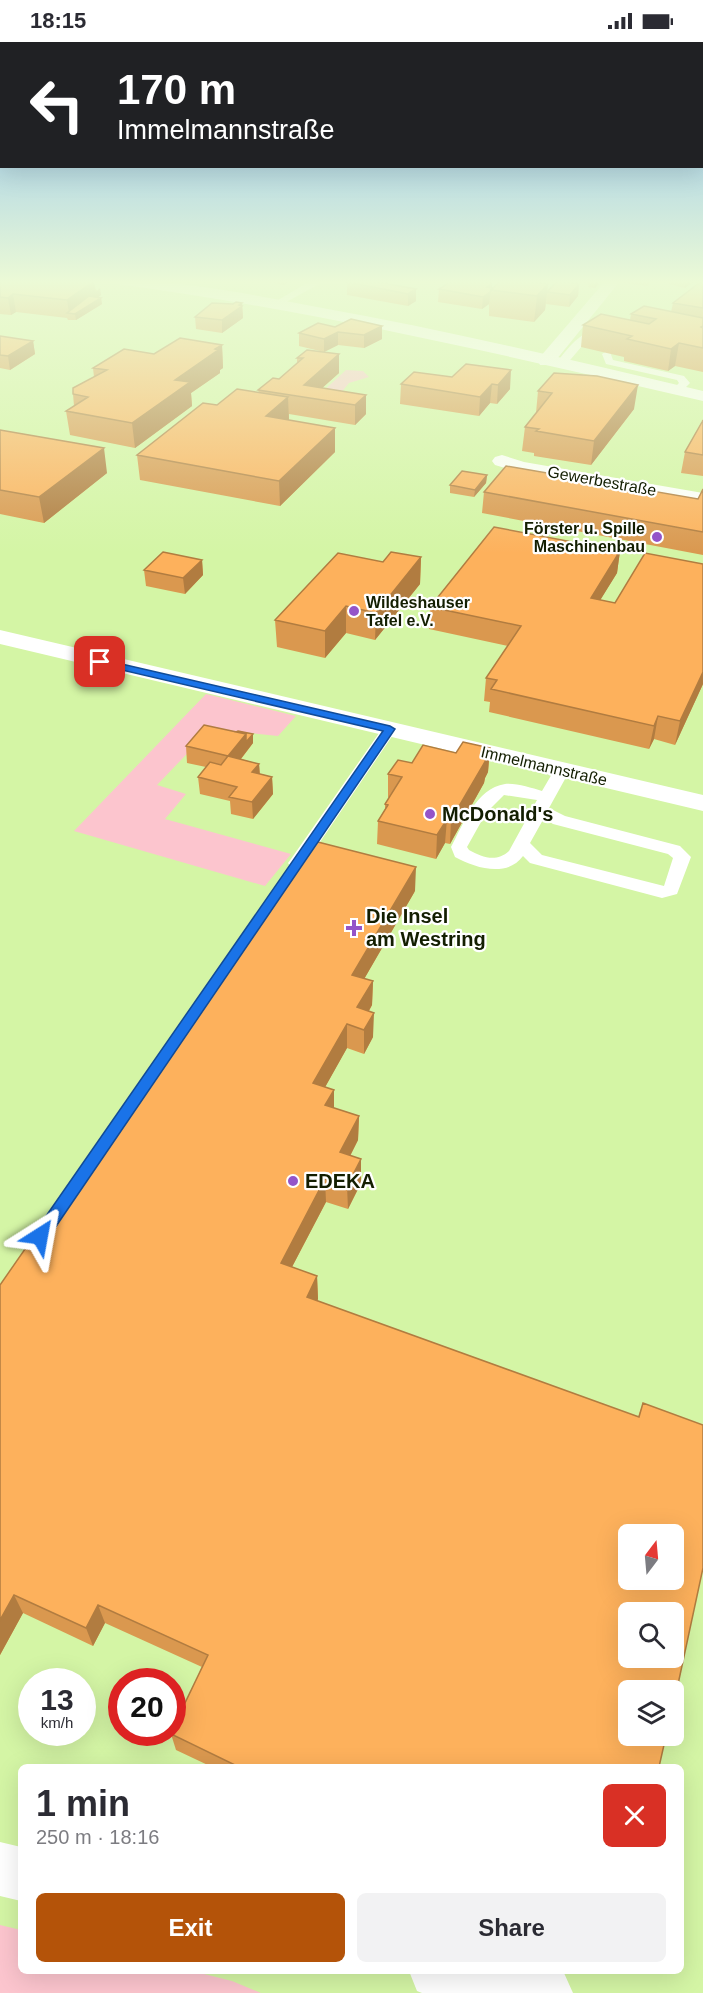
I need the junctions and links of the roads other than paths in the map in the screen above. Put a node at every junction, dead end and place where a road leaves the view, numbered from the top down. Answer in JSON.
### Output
{"nodes":[{"id":1,"x":594,"y":371,"type":"edge"},
{"id":2,"x":649,"y":371,"type":"edge"},
{"id":3,"x":677,"y":390,"type":"junction"},
{"id":4,"x":703,"y":396,"type":"edge"},
{"id":5,"x":502,"y":461,"type":"dead end"},
{"id":6,"x":703,"y":498,"type":"edge"},
{"id":7,"x":0,"y":637,"type":"edge"},
{"id":8,"x":390,"y":729,"type":"junction"},
{"id":9,"x":562,"y":770,"type":"junction"},
{"id":10,"x":703,"y":803,"type":"edge"},
{"id":11,"x":545,"y":804,"type":"junction"},
{"id":12,"x":521,"y":844,"type":"junction"},
{"id":13,"x":289,"y":876,"type":"edge"},
{"id":14,"x":0,"y":1869,"type":"edge"},
{"id":15,"x":18,"y":1873,"type":"edge"},
{"id":16,"x":452,"y":1974,"type":"edge"},
{"id":17,"x":544,"y":1993,"type":"edge"}],
"edges":[{"from":1,"to":3,"type":"street"},
{"from":2,"to":3,"type":"lane"},
{"from":3,"to":4,"type":"street"},
{"from":5,"to":6,"type":"street","name":"Gewerbestraße"},
{"from":7,"to":8,"type":"street","name":"Immelmannstraße"},
{"from":8,"to":9,"type":"street","name":"Immelmannstraße"},
{"from":8,"to":13,"type":"lane"},
{"from":9,"to":10,"type":"street","name":"Immelmannstraße"},
{"from":9,"to":11,"type":"lane"},
{"from":11,"to":12,"type":"lane"},
{"from":11,"to":12,"type":"lane"},
{"from":11,"to":12,"type":"lane"},
{"from":14,"to":15,"type":"street"},
{"from":16,"to":17,"type":"street"}]}
